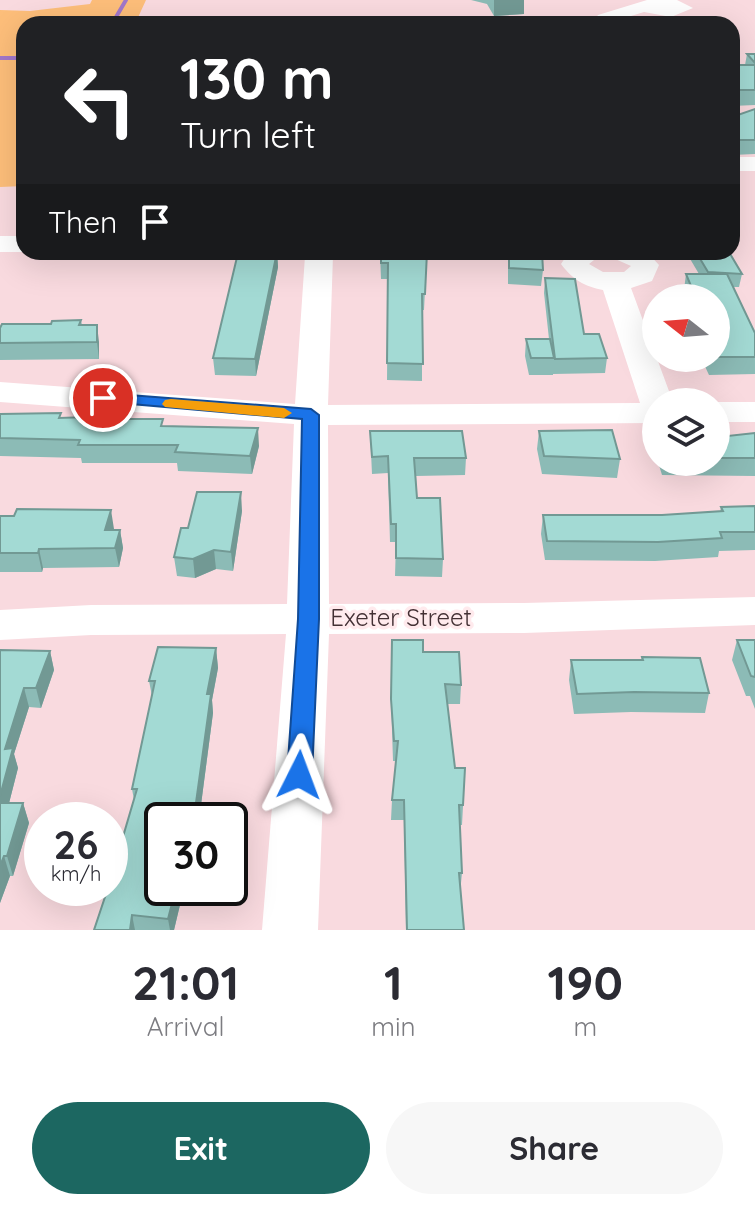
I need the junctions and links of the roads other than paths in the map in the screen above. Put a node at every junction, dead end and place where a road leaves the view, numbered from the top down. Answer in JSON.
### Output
{"nodes":[{"id":1,"x":664,"y":0,"type":"edge"},
{"id":2,"x":605,"y":16,"type":"edge"},
{"id":3,"x":319,"y":260,"type":"edge"},
{"id":4,"x":577,"y":260,"type":"edge"},
{"id":5,"x":640,"y":260,"type":"edge"},
{"id":6,"x":615,"y":282,"type":"junction"},
{"id":7,"x":651,"y":388,"type":"edge"},
{"id":8,"x":0,"y":392,"type":"edge"},
{"id":9,"x":730,"y":412,"type":"edge"},
{"id":10,"x":755,"y":412,"type":"edge"},
{"id":11,"x":642,"y":413,"type":"edge"},
{"id":12,"x":311,"y":415,"type":"junction"},
{"id":13,"x":755,"y":611,"type":"edge"},
{"id":14,"x":308,"y":619,"type":"junction"},
{"id":15,"x":0,"y":625,"type":"edge"},
{"id":16,"x":290,"y":930,"type":"edge"}],
"edges":[{"from":1,"to":2,"type":"street"},
{"from":3,"to":12,"type":"street"},
{"from":4,"to":6,"type":"street"},
{"from":5,"to":6,"type":"street"},
{"from":6,"to":7,"type":"street"},
{"from":8,"to":12,"type":"street"},
{"from":9,"to":10,"type":"street"},
{"from":11,"to":12,"type":"street"},
{"from":12,"to":14,"type":"street"},
{"from":13,"to":14,"type":"street","name":"Exeter Street"},
{"from":14,"to":15,"type":"street","name":"Exeter Street"},
{"from":14,"to":16,"type":"street"}]}
